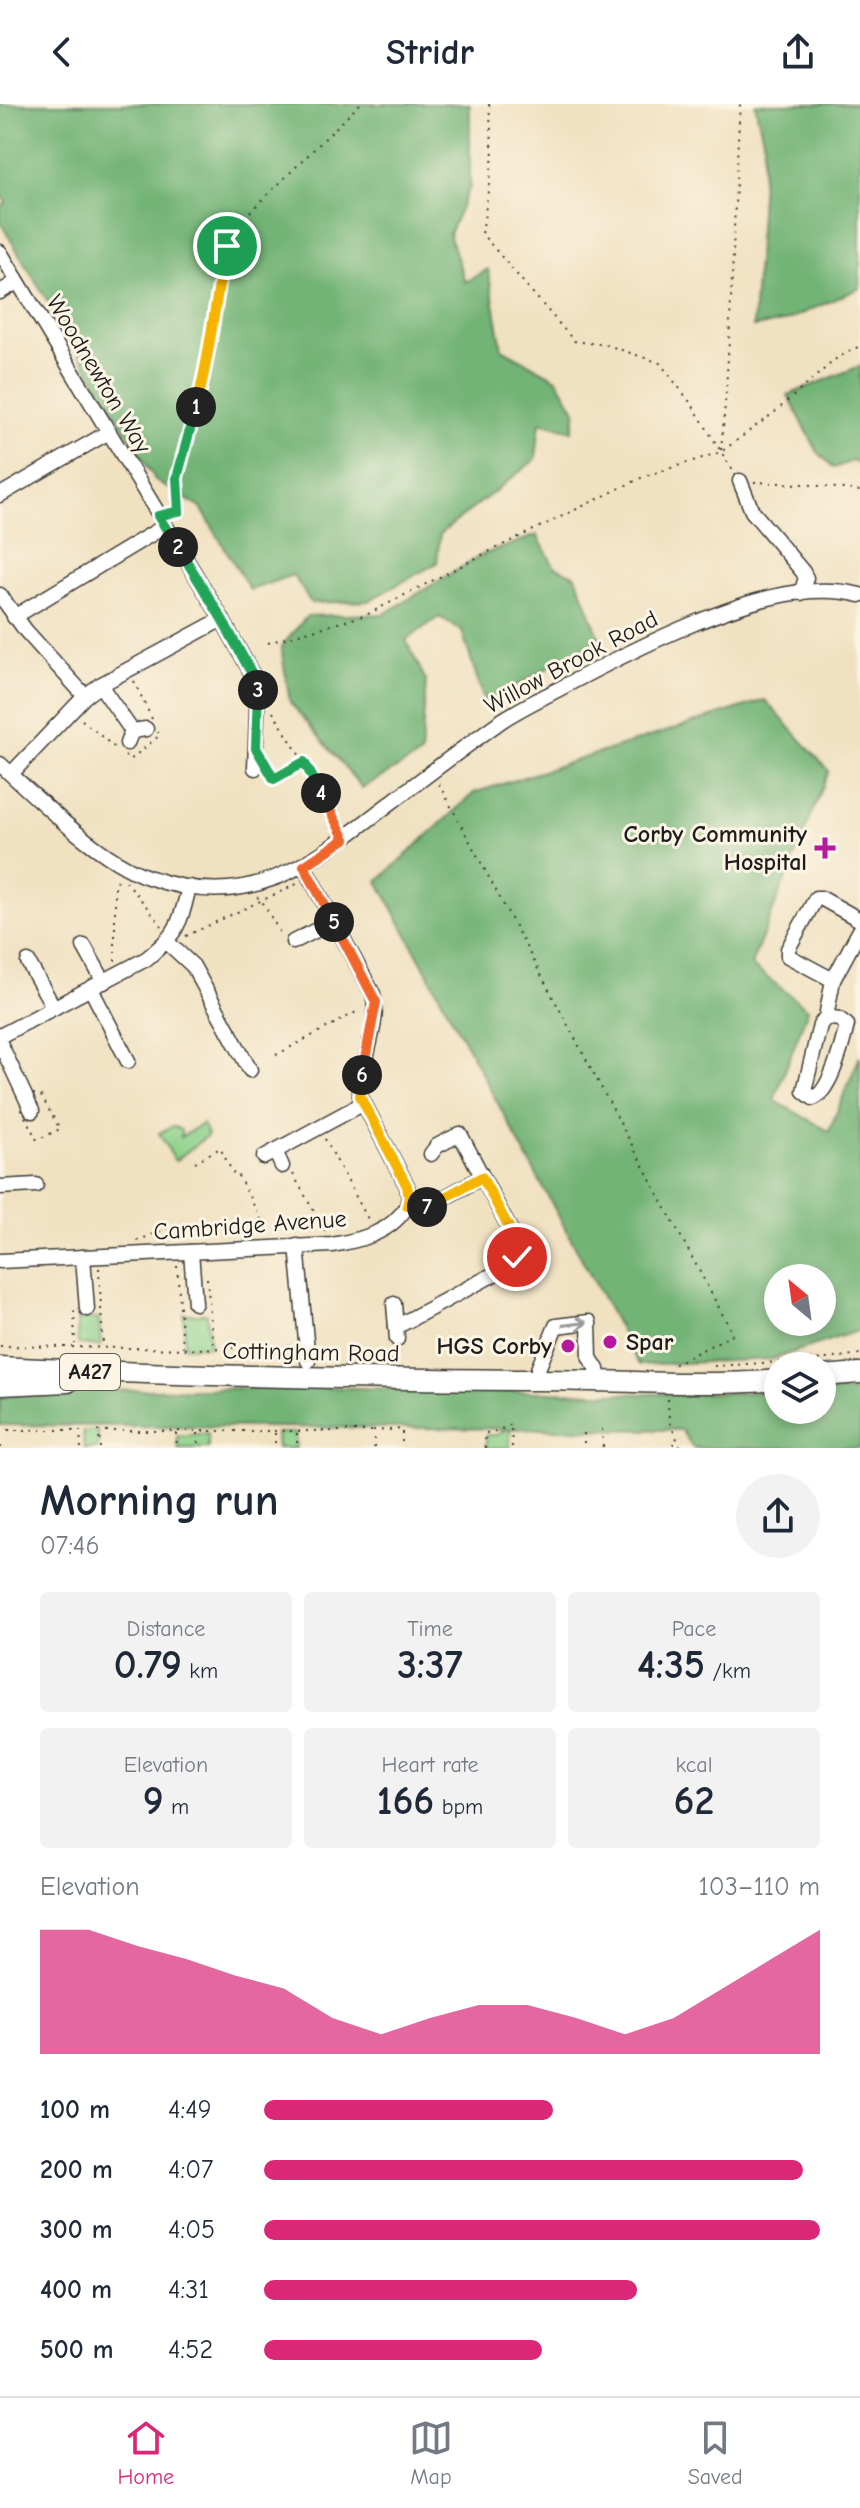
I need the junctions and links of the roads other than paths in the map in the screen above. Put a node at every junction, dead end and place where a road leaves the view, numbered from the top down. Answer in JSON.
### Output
{"nodes":[{"id":1,"x":3,"y":257,"type":"edge"},
{"id":2,"x":17,"y":282,"type":"junction"},
{"id":3,"x":0,"y":292,"type":"edge"},
{"id":4,"x":109,"y":432,"type":"junction"},
{"id":5,"x":740,"y":481,"type":"road end"},
{"id":6,"x":0,"y":495,"type":"edge"},
{"id":7,"x":161,"y":521,"type":"junction"},
{"id":8,"x":801,"y":593,"type":"junction"},
{"id":9,"x":0,"y":595,"type":"edge"},
{"id":10,"x":860,"y":595,"type":"edge"},
{"id":11,"x":14,"y":617,"type":"junction"},
{"id":12,"x":222,"y":619,"type":"junction"},
{"id":13,"x":100,"y":685,"type":"junction"},
{"id":14,"x":85,"y":696,"type":"junction"},
{"id":15,"x":135,"y":734,"type":"dead end"},
{"id":16,"x":255,"y":768,"type":"dead end"},
{"id":17,"x":5,"y":769,"type":"edge"},
{"id":18,"x":308,"y":872,"type":"junction"},
{"id":19,"x":189,"y":887,"type":"junction"},
{"id":20,"x":860,"y":920,"type":"edge"},
{"id":21,"x":334,"y":921,"type":"junction"},
{"id":22,"x":860,"y":930,"type":"edge"},
{"id":23,"x":169,"y":940,"type":"junction"},
{"id":24,"x":293,"y":942,"type":"road end"},
{"id":25,"x":84,"y":946,"type":"dead end"},
{"id":26,"x":28,"y":962,"type":"dead end"},
{"id":27,"x":833,"y":980,"type":"junction"},
{"id":28,"x":98,"y":985,"type":"junction"},
{"id":29,"x":54,"y":1008,"type":"junction"},
{"id":30,"x":826,"y":1017,"type":"junction"},
{"id":31,"x":0,"y":1036,"type":"edge"},
{"id":32,"x":0,"y":1043,"type":"edge"},
{"id":33,"x":128,"y":1061,"type":"dead end"},
{"id":34,"x":250,"y":1070,"type":"dead end"},
{"id":35,"x":364,"y":1103,"type":"junction"},
{"id":36,"x":32,"y":1111,"type":"dead end"},
{"id":37,"x":431,"y":1154,"type":"dead end"},
{"id":38,"x":282,"y":1166,"type":"road end"},
{"id":39,"x":482,"y":1177,"type":"junction"},
{"id":40,"x":36,"y":1185,"type":"dead end"},
{"id":41,"x":0,"y":1187,"type":"edge"},
{"id":42,"x":407,"y":1206,"type":"junction"},
{"id":43,"x":297,"y":1246,"type":"junction"},
{"id":44,"x":189,"y":1252,"type":"junction"},
{"id":45,"x":83,"y":1257,"type":"junction"},
{"id":46,"x":0,"y":1261,"type":"edge"},
{"id":47,"x":195,"y":1303,"type":"dead end"},
{"id":48,"x":394,"y":1304,"type":"dead end"},
{"id":49,"x":87,"y":1309,"type":"dead end"},
{"id":50,"x":308,"y":1361,"type":"dead end"},
{"id":51,"x":0,"y":1367,"type":"edge"},
{"id":52,"x":860,"y":1373,"type":"edge"},
{"id":53,"x":836,"y":1375,"type":"edge"},
{"id":54,"x":180,"y":1376,"type":"junction"},
{"id":55,"x":537,"y":1380,"type":"junction"},
{"id":56,"x":764,"y":1380,"type":"edge"},
{"id":57,"x":599,"y":1382,"type":"junction"},
{"id":58,"x":0,"y":1385,"type":"edge"}],
"edges":[{"from":1,"to":2,"type":"street","name":"Woodnewton Way"},
{"from":2,"to":3,"type":"street"},
{"from":2,"to":4,"type":"street","name":"Woodnewton Way"},
{"from":4,"to":6,"type":"street"},
{"from":4,"to":7,"type":"street","name":"Woodnewton Way"},
{"from":5,"to":8,"type":"street"},
{"from":7,"to":11,"type":"street"},
{"from":7,"to":12,"type":"street","name":"Woodnewton Way"},
{"from":8,"to":10,"type":"street","name":"Willow Brook Road"},
{"from":8,"to":18,"type":"street","name":"Willow Brook Road"},
{"from":9,"to":11,"type":"street"},
{"from":11,"to":14,"type":"street"},
{"from":12,"to":13,"type":"street"},
{"from":12,"to":16,"type":"street","name":"Woodnewton Way"},
{"from":13,"to":14,"type":"street"},
{"from":13,"to":15,"type":"street"},
{"from":14,"to":17,"type":"street"},
{"from":17,"to":19,"type":"street","name":"Willow Brook Road"},
{"from":18,"to":19,"type":"street","name":"Willow Brook Road"},
{"from":18,"to":21,"type":"street"},
{"from":19,"to":23,"type":"street"},
{"from":20,"to":27,"type":"street"},
{"from":21,"to":24,"type":"street"},
{"from":21,"to":35,"type":"street"},
{"from":22,"to":27,"type":"street"},
{"from":23,"to":28,"type":"street"},
{"from":23,"to":34,"type":"street"},
{"from":25,"to":28,"type":"street"},
{"from":26,"to":29,"type":"street"},
{"from":27,"to":30,"type":"street"},
{"from":28,"to":29,"type":"street"},
{"from":28,"to":33,"type":"street"},
{"from":29,"to":31,"type":"street"},
{"from":30,"to":30,"type":"street"},
{"from":32,"to":36,"type":"street"},
{"from":35,"to":38,"type":"street"},
{"from":35,"to":42,"type":"street"},
{"from":37,"to":39,"type":"street"},
{"from":39,"to":42,"type":"street","name":"Cambridge Avenue"},
{"from":39,"to":48,"type":"street"},
{"from":40,"to":41,"type":"street"},
{"from":42,"to":43,"type":"street","name":"Cambridge Avenue"},
{"from":43,"to":44,"type":"street","name":"Cambridge Avenue"},
{"from":43,"to":50,"type":"street"},
{"from":44,"to":45,"type":"street","name":"Cambridge Avenue"},
{"from":44,"to":47,"type":"street"},
{"from":45,"to":46,"type":"street","name":"Cambridge Avenue"},
{"from":45,"to":49,"type":"street"},
{"from":51,"to":54,"type":"highway","name":"Cottingham Road","number":"A427"},
{"from":52,"to":53,"type":"highway"},
{"from":54,"to":55,"type":"highway","name":"Cottingham Road","number":"A427"},
{"from":54,"to":58,"type":"highway","name":"Cottingham Road","number":"A427"},
{"from":55,"to":57,"type":"highway","name":"Cottingham Road","number":"A427"},
{"from":55,"to":57,"type":"street","one_way":true},
{"from":56,"to":57,"type":"highway","name":"Cottingham Road","number":"A427"}]}
